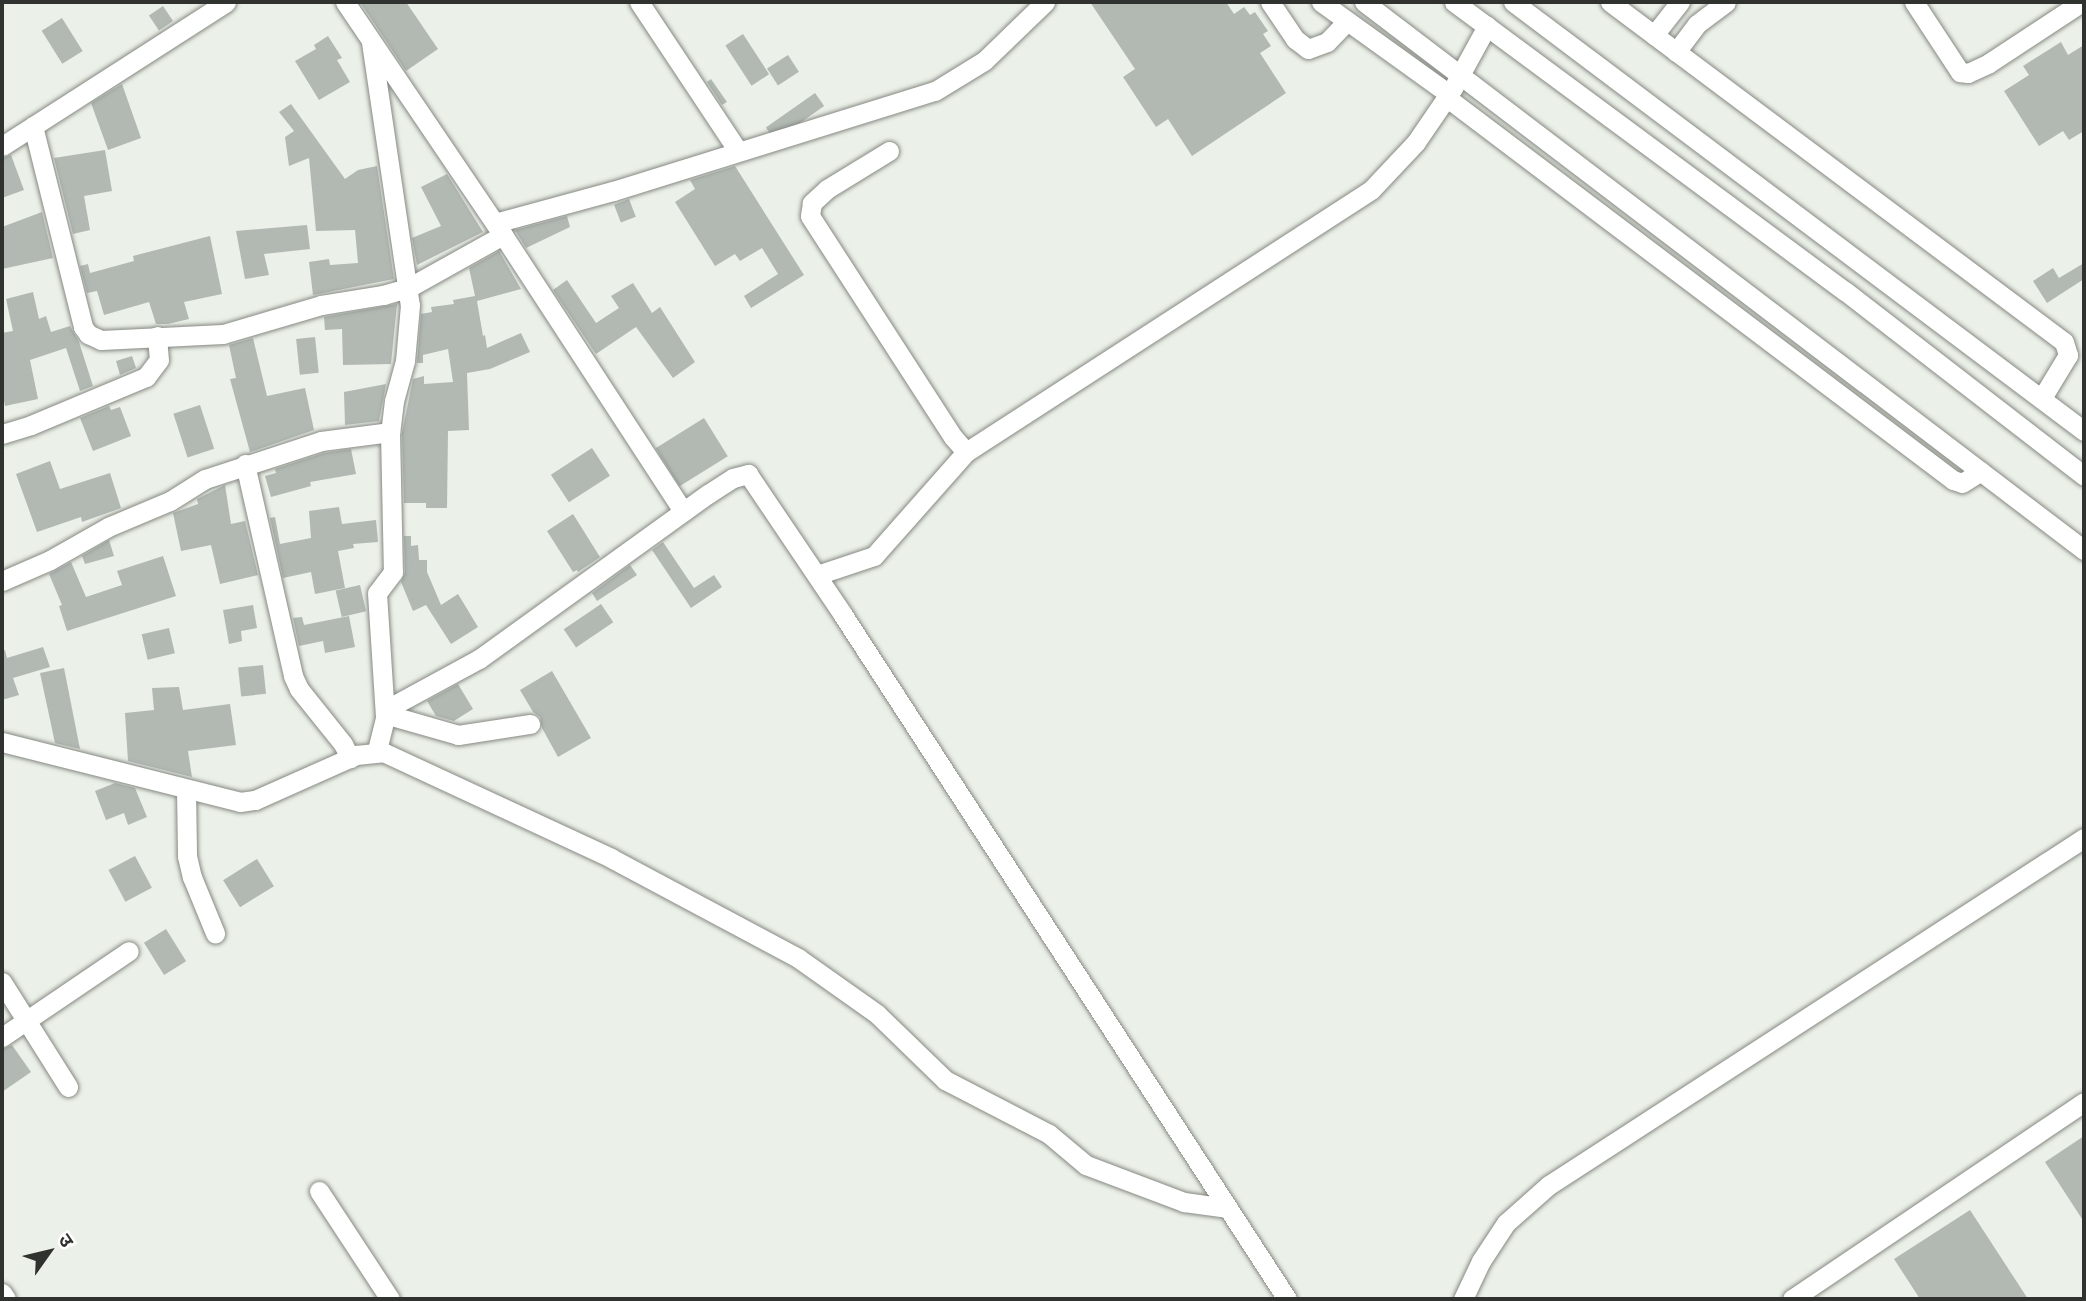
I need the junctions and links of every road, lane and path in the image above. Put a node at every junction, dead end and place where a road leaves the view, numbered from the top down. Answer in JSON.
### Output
{"nodes":[{"id":1,"x":226,"y":2,"type":"edge"},
{"id":2,"x":345,"y":2,"type":"edge"},
{"id":3,"x":639,"y":2,"type":"edge"},
{"id":4,"x":1045,"y":2,"type":"edge"},
{"id":5,"x":1270,"y":2,"type":"edge"},
{"id":6,"x":1321,"y":2,"type":"edge"},
{"id":7,"x":1364,"y":2,"type":"edge"},
{"id":8,"x":1454,"y":2,"type":"edge"},
{"id":9,"x":1513,"y":2,"type":"edge"},
{"id":10,"x":1610,"y":2,"type":"edge"},
{"id":11,"x":1680,"y":2,"type":"edge"},
{"id":12,"x":1726,"y":2,"type":"edge"},
{"id":13,"x":1914,"y":2,"type":"edge"},
{"id":14,"x":2082,"y":2,"type":"edge"},
{"id":15,"x":1347,"y":21,"type":"junction"},
{"id":16,"x":1487,"y":26,"type":"junction"},
{"id":17,"x":1654,"y":35,"type":"junction"},
{"id":18,"x":371,"y":42,"type":"junction"},
{"id":19,"x":1676,"y":52,"type":"junction"},
{"id":20,"x":1461,"y":75,"type":"junction"},
{"id":21,"x":1448,"y":95,"type":"junction"},
{"id":22,"x":33,"y":126,"type":"junction"},
{"id":23,"x":2,"y":146,"type":"edge"},
{"id":24,"x":738,"y":151,"type":"junction"},
{"id":25,"x":889,"y":151,"type":"dead end"},
{"id":26,"x":499,"y":229,"type":"junction"},
{"id":27,"x":408,"y":288,"type":"junction"},
{"id":28,"x":157,"y":336,"type":"junction"},
{"id":29,"x":2042,"y":398,"type":"junction"},
{"id":30,"x":2084,"y":431,"type":"edge"},
{"id":31,"x":390,"y":432,"type":"junction"},
{"id":32,"x":2,"y":434,"type":"edge"},
{"id":33,"x":966,"y":452,"type":"junction"},
{"id":34,"x":245,"y":464,"type":"junction"},
{"id":35,"x":2082,"y":470,"type":"edge"},
{"id":36,"x":1981,"y":471,"type":"junction"},
{"id":37,"x":683,"y":511,"type":"junction"},
{"id":38,"x":2084,"y":550,"type":"edge"},
{"id":39,"x":817,"y":575,"type":"junction"},
{"id":40,"x":2,"y":581,"type":"edge"},
{"id":41,"x":385,"y":713,"type":"junction"},
{"id":42,"x":530,"y":724,"type":"dead end"},
{"id":43,"x":2,"y":742,"type":"edge"},
{"id":44,"x":377,"y":751,"type":"junction"},
{"id":45,"x":350,"y":758,"type":"junction"},
{"id":46,"x":186,"y":789,"type":"junction"},
{"id":47,"x":2084,"y":838,"type":"edge"},
{"id":48,"x":215,"y":933,"type":"dead end"},
{"id":49,"x":130,"y":951,"type":"dead end"},
{"id":50,"x":2,"y":982,"type":"edge"},
{"id":51,"x":25,"y":1021,"type":"junction"},
{"id":52,"x":2,"y":1037,"type":"edge"},
{"id":53,"x":68,"y":1087,"type":"dead end"},
{"id":54,"x":2084,"y":1102,"type":"edge"},
{"id":55,"x":319,"y":1191,"type":"dead end"},
{"id":56,"x":1227,"y":1208,"type":"junction"},
{"id":57,"x":2,"y":1293,"type":"edge"},
{"id":58,"x":6,"y":1299,"type":"edge"},
{"id":59,"x":390,"y":1299,"type":"edge"},
{"id":60,"x":1287,"y":1299,"type":"edge"},
{"id":61,"x":1463,"y":1299,"type":"edge"},
{"id":62,"x":1792,"y":1299,"type":"edge"}],
"edges":[{"from":1,"to":22,"type":"street"},
{"from":2,"to":18,"type":"street"},
{"from":3,"to":24,"type":"street"},
{"from":4,"to":24,"type":"street"},
{"from":5,"to":15,"type":"street"},
{"from":6,"to":15,"type":"street"},
{"from":7,"to":20,"type":"street"},
{"from":8,"to":16,"type":"street"},
{"from":9,"to":29,"type":"street"},
{"from":10,"to":17,"type":"street"},
{"from":11,"to":17,"type":"street"},
{"from":12,"to":19,"type":"street"},
{"from":13,"to":14,"type":"street"},
{"from":15,"to":21,"type":"street"},
{"from":16,"to":20,"type":"street"},
{"from":16,"to":35,"type":"street"},
{"from":17,"to":19,"type":"street"},
{"from":18,"to":26,"type":"street"},
{"from":18,"to":27,"type":"street"},
{"from":19,"to":29,"type":"street"},
{"from":20,"to":21,"type":"street"},
{"from":20,"to":36,"type":"street"},
{"from":21,"to":33,"type":"street"},
{"from":21,"to":36,"type":"street"},
{"from":22,"to":23,"type":"street"},
{"from":22,"to":28,"type":"street"},
{"from":24,"to":26,"type":"street"},
{"from":25,"to":33,"type":"street"},
{"from":26,"to":27,"type":"street"},
{"from":26,"to":37,"type":"street"},
{"from":27,"to":28,"type":"street"},
{"from":27,"to":31,"type":"street"},
{"from":28,"to":32,"type":"street"},
{"from":29,"to":30,"type":"street"},
{"from":31,"to":34,"type":"street"},
{"from":31,"to":41,"type":"street"},
{"from":33,"to":39,"type":"street"},
{"from":34,"to":40,"type":"street"},
{"from":34,"to":45,"type":"street"},
{"from":36,"to":38,"type":"street"},
{"from":37,"to":39,"type":"street"},
{"from":37,"to":41,"type":"street"},
{"from":39,"to":56,"type":"street"},
{"from":41,"to":42,"type":"street"},
{"from":41,"to":44,"type":"street"},
{"from":43,"to":46,"type":"street"},
{"from":44,"to":45,"type":"street"},
{"from":44,"to":56,"type":"street"},
{"from":45,"to":46,"type":"street"},
{"from":46,"to":48,"type":"street"},
{"from":47,"to":61,"type":"street"},
{"from":49,"to":51,"type":"street"},
{"from":50,"to":51,"type":"street"},
{"from":51,"to":52,"type":"street"},
{"from":51,"to":53,"type":"street"},
{"from":54,"to":62,"type":"street"},
{"from":55,"to":59,"type":"street"},
{"from":56,"to":60,"type":"street"},
{"from":57,"to":58,"type":"street"}]}
